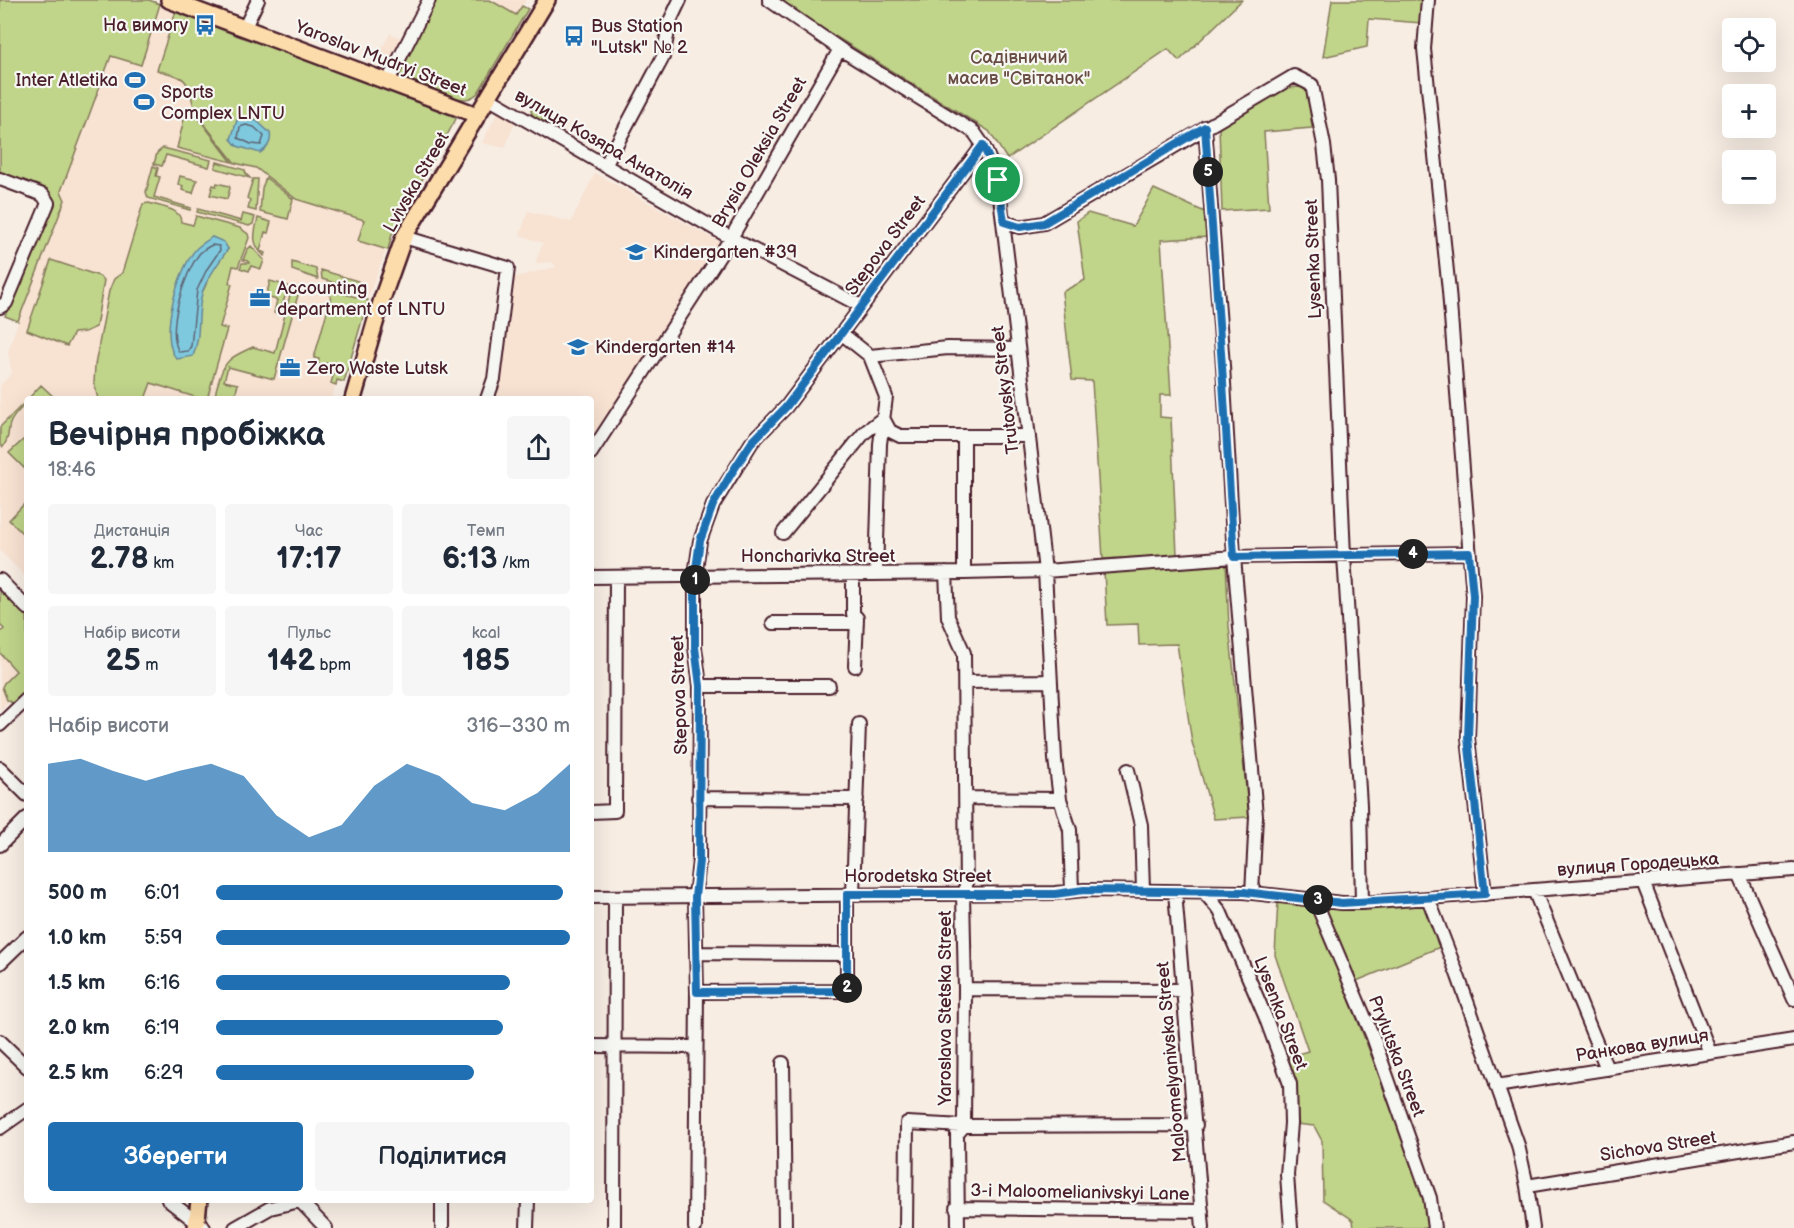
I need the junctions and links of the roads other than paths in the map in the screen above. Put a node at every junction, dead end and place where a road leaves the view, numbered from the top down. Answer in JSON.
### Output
{"nodes":[{"id":1,"x":169,"y":0,"type":"edge"},
{"id":2,"x":258,"y":0,"type":"edge"},
{"id":3,"x":429,"y":0,"type":"edge"},
{"id":4,"x":547,"y":0,"type":"edge"},
{"id":5,"x":680,"y":0,"type":"edge"},
{"id":6,"x":769,"y":0,"type":"edge"},
{"id":7,"x":1428,"y":0,"type":"edge"},
{"id":8,"x":245,"y":27,"type":"junction"},
{"id":9,"x":840,"y":49,"type":"junction"},
{"id":10,"x":388,"y":81,"type":"junction"},
{"id":11,"x":488,"y":98,"type":"junction"},
{"id":12,"x":477,"y":115,"type":"junction"},
{"id":13,"x":1205,"y":127,"type":"junction"},
{"id":14,"x":983,"y":145,"type":"junction"},
{"id":15,"x":605,"y":166,"type":"junction"},
{"id":16,"x":0,"y":179,"type":"edge"},
{"id":17,"x":1004,"y":222,"type":"junction"},
{"id":18,"x":404,"y":237,"type":"junction"},
{"id":19,"x":731,"y":238,"type":"junction"},
{"id":20,"x":861,"y":306,"type":"junction"},
{"id":21,"x":0,"y":307,"type":"edge"},
{"id":22,"x":841,"y":333,"type":"junction"},
{"id":23,"x":1018,"y":349,"type":"junction"},
{"id":24,"x":870,"y":356,"type":"junction"},
{"id":25,"x":354,"y":396,"type":"edge"},
{"id":26,"x":488,"y":396,"type":"edge"},
{"id":27,"x":883,"y":418,"type":"junction"},
{"id":28,"x":964,"y":436,"type":"junction"},
{"id":29,"x":1029,"y":436,"type":"junction"},
{"id":30,"x":594,"y":448,"type":"edge"},
{"id":31,"x":783,"y":533,"type":"dead end"},
{"id":32,"x":1469,"y":553,"type":"junction"},
{"id":33,"x":1344,"y":556,"type":"junction"},
{"id":34,"x":1234,"y":557,"type":"junction"},
{"id":35,"x":1045,"y":571,"type":"junction"},
{"id":36,"x":946,"y":573,"type":"junction"},
{"id":37,"x":964,"y":573,"type":"junction"},
{"id":38,"x":853,"y":574,"type":"junction"},
{"id":39,"x":876,"y":574,"type":"junction"},
{"id":40,"x":695,"y":575,"type":"junction"},
{"id":41,"x":594,"y":577,"type":"edge"},
{"id":42,"x":616,"y":577,"type":"junction"},
{"id":43,"x":0,"y":580,"type":"edge"},
{"id":44,"x":24,"y":605,"type":"edge"},
{"id":45,"x":773,"y":623,"type":"dead end"},
{"id":46,"x":857,"y":623,"type":"junction"},
{"id":47,"x":855,"y":666,"type":"dead end"},
{"id":48,"x":1050,"y":681,"type":"junction"},
{"id":49,"x":964,"y":682,"type":"junction"},
{"id":50,"x":700,"y":686,"type":"junction"},
{"id":51,"x":829,"y":686,"type":"dead end"},
{"id":52,"x":24,"y":702,"type":"edge"},
{"id":53,"x":0,"y":724,"type":"edge"},
{"id":54,"x":859,"y":724,"type":"dead end"},
{"id":55,"x":0,"y":768,"type":"edge"},
{"id":56,"x":1128,"y":770,"type":"dead end"},
{"id":57,"x":24,"y":792,"type":"edge"},
{"id":58,"x":698,"y":798,"type":"junction"},
{"id":59,"x":966,"y":798,"type":"junction"},
{"id":60,"x":857,"y":799,"type":"junction"},
{"id":61,"x":1060,"y":799,"type":"junction"},
{"id":62,"x":594,"y":812,"type":"edge"},
{"id":63,"x":24,"y":821,"type":"edge"},
{"id":64,"x":0,"y":844,"type":"edge"},
{"id":65,"x":1794,"y":870,"type":"edge"},
{"id":66,"x":1739,"y":874,"type":"junction"},
{"id":67,"x":1643,"y":882,"type":"junction"},
{"id":68,"x":1143,"y":890,"type":"junction"},
{"id":69,"x":1534,"y":890,"type":"junction"},
{"id":70,"x":1072,"y":891,"type":"junction"},
{"id":71,"x":1175,"y":892,"type":"junction"},
{"id":72,"x":1204,"y":892,"type":"junction"},
{"id":73,"x":1248,"y":893,"type":"junction"},
{"id":74,"x":850,"y":894,"type":"junction"},
{"id":75,"x":964,"y":894,"type":"junction"},
{"id":76,"x":1485,"y":894,"type":"junction"},
{"id":77,"x":594,"y":897,"type":"edge"},
{"id":78,"x":615,"y":897,"type":"junction"},
{"id":79,"x":695,"y":897,"type":"junction"},
{"id":80,"x":1428,"y":898,"type":"junction"},
{"id":81,"x":1315,"y":900,"type":"junction"},
{"id":82,"x":1362,"y":903,"type":"junction"},
{"id":83,"x":24,"y":940,"type":"edge"},
{"id":84,"x":696,"y":953,"type":"junction"},
{"id":85,"x":847,"y":954,"type":"junction"},
{"id":86,"x":0,"y":963,"type":"edge"},
{"id":87,"x":965,"y":989,"type":"junction"},
{"id":88,"x":1183,"y":990,"type":"junction"},
{"id":89,"x":697,"y":992,"type":"junction"},
{"id":90,"x":1794,"y":999,"type":"edge"},
{"id":91,"x":1794,"y":1040,"type":"edge"},
{"id":92,"x":0,"y":1041,"type":"edge"},
{"id":93,"x":594,"y":1046,"type":"edge"},
{"id":94,"x":614,"y":1047,"type":"junction"},
{"id":95,"x":695,"y":1047,"type":"junction"},
{"id":96,"x":1710,"y":1053,"type":"junction"},
{"id":97,"x":783,"y":1063,"type":"dead end"},
{"id":98,"x":24,"y":1064,"type":"edge"},
{"id":99,"x":1606,"y":1069,"type":"junction"},
{"id":100,"x":1496,"y":1086,"type":"junction"},
{"id":101,"x":24,"y":1111,"type":"edge"},
{"id":102,"x":1196,"y":1125,"type":"junction"},
{"id":103,"x":964,"y":1126,"type":"junction"},
{"id":104,"x":0,"y":1128,"type":"edge"},
{"id":105,"x":1794,"y":1142,"type":"edge"},
{"id":106,"x":1527,"y":1186,"type":"junction"},
{"id":107,"x":172,"y":1203,"type":"edge"},
{"id":108,"x":199,"y":1203,"type":"edge"},
{"id":109,"x":289,"y":1203,"type":"edge"},
{"id":110,"x":303,"y":1203,"type":"edge"},
{"id":111,"x":442,"y":1203,"type":"edge"},
{"id":112,"x":528,"y":1203,"type":"edge"},
{"id":113,"x":956,"y":1208,"type":"junction"},
{"id":114,"x":1202,"y":1211,"type":"junction"},
{"id":115,"x":199,"y":1226,"type":"edge"},
{"id":116,"x":235,"y":1228,"type":"edge"},
{"id":117,"x":326,"y":1228,"type":"edge"},
{"id":118,"x":442,"y":1228,"type":"edge"},
{"id":119,"x":527,"y":1228,"type":"edge"},
{"id":120,"x":614,"y":1228,"type":"edge"},
{"id":121,"x":695,"y":1228,"type":"edge"},
{"id":122,"x":785,"y":1228,"type":"edge"},
{"id":123,"x":906,"y":1228,"type":"edge"},
{"id":124,"x":958,"y":1228,"type":"edge"},
{"id":125,"x":1203,"y":1228,"type":"edge"},
{"id":126,"x":1291,"y":1228,"type":"edge"},
{"id":127,"x":1434,"y":1228,"type":"edge"},
{"id":128,"x":1533,"y":1228,"type":"edge"}],
"edges":[{"from":1,"to":8,"type":"main road","name":"Yaroslav Mudryi Street"},
{"from":2,"to":8,"type":"street"},
{"from":3,"to":10,"type":"street"},
{"from":4,"to":11,"type":"main road","name":"Lvivska Street"},
{"from":5,"to":15,"type":"street"},
{"from":6,"to":9,"type":"street","name":"Trutovsky Street"},
{"from":7,"to":32,"type":"street"},
{"from":8,"to":10,"type":"main road","name":"Yaroslav Mudryi Street"},
{"from":9,"to":14,"type":"street","name":"Trutovsky Street"},
{"from":9,"to":19,"type":"street","name":"Brysia Oleksia Street"},
{"from":10,"to":12,"type":"main road","name":"Yaroslav Mudryi Street"},
{"from":11,"to":12,"type":"main road","name":"Lvivska Street"},
{"from":11,"to":15,"type":"street","name":"вулиця Козяра Анатолія"},
{"from":12,"to":18,"type":"main road","name":"Lvivska Street"},
{"from":13,"to":17,"type":"street","name":"Lysenka Street"},
{"from":13,"to":33,"type":"street","name":"Lysenka Street"},
{"from":13,"to":34,"type":"street"},
{"from":14,"to":17,"type":"street","name":"Trutovsky Street"},
{"from":14,"to":20,"type":"street","name":"Stepova Street"},
{"from":15,"to":19,"type":"street","name":"вулиця Козяра Анатолія"},
{"from":16,"to":21,"type":"street"},
{"from":17,"to":23,"type":"street","name":"Trutovsky Street"},
{"from":18,"to":25,"type":"main road","name":"Lvivska Street"},
{"from":18,"to":26,"type":"street"},
{"from":19,"to":20,"type":"street","name":"вулиця Козяра Анатолія"},
{"from":19,"to":30,"type":"street","name":"Brysia Oleksia Street"},
{"from":20,"to":22,"type":"street","name":"Stepova Street"},
{"from":22,"to":24,"type":"street"},
{"from":22,"to":40,"type":"street","name":"Stepova Street"},
{"from":23,"to":24,"type":"street"},
{"from":23,"to":29,"type":"street","name":"Trutovsky Street"},
{"from":24,"to":27,"type":"street"},
{"from":27,"to":28,"type":"street"},
{"from":27,"to":31,"type":"street"},
{"from":27,"to":39,"type":"street"},
{"from":28,"to":29,"type":"street"},
{"from":28,"to":37,"type":"street"},
{"from":29,"to":35,"type":"street","name":"Trutovsky Street"},
{"from":32,"to":33,"type":"street"},
{"from":32,"to":76,"type":"street"},
{"from":33,"to":34,"type":"street"},
{"from":33,"to":82,"type":"street","name":"Lysenka Street"},
{"from":34,"to":35,"type":"street"},
{"from":34,"to":73,"type":"street"},
{"from":35,"to":37,"type":"street","name":"Honcharivka Street"},
{"from":35,"to":48,"type":"street","name":"Trutovsky Street"},
{"from":36,"to":37,"type":"street","name":"Honcharivka Street"},
{"from":36,"to":39,"type":"street","name":"Honcharivka Street"},
{"from":36,"to":49,"type":"street","name":"Yaroslava Stetska Street"},
{"from":38,"to":39,"type":"street","name":"Honcharivka Street"},
{"from":38,"to":40,"type":"street","name":"Honcharivka Street"},
{"from":38,"to":46,"type":"street"},
{"from":40,"to":42,"type":"street","name":"Honcharivka Street"},
{"from":40,"to":50,"type":"street","name":"Stepova Street"},
{"from":41,"to":42,"type":"street","name":"Honcharivka Street"},
{"from":42,"to":62,"type":"street"},
{"from":43,"to":44,"type":"street"},
{"from":45,"to":46,"type":"street"},
{"from":46,"to":47,"type":"street"},
{"from":48,"to":49,"type":"street"},
{"from":48,"to":61,"type":"street","name":"Trutovsky Street"},
{"from":49,"to":59,"type":"street","name":"Yaroslava Stetska Street"},
{"from":50,"to":51,"type":"street"},
{"from":50,"to":58,"type":"street","name":"Stepova Street"},
{"from":52,"to":53,"type":"street"},
{"from":54,"to":60,"type":"street"},
{"from":55,"to":57,"type":"street"},
{"from":56,"to":68,"type":"street"},
{"from":58,"to":60,"type":"street"},
{"from":58,"to":79,"type":"street","name":"Stepova Street"},
{"from":59,"to":61,"type":"street"},
{"from":59,"to":75,"type":"street","name":"Yaroslava Stetska Street"},
{"from":60,"to":74,"type":"street"},
{"from":61,"to":70,"type":"street","name":"Trutovsky Street"},
{"from":63,"to":64,"type":"street"},
{"from":65,"to":66,"type":"street","name":"вулиця Городецька"},
{"from":66,"to":67,"type":"street","name":"вулиця Городецька"},
{"from":66,"to":90,"type":"street"},
{"from":67,"to":69,"type":"street","name":"вулиця Городецька"},
{"from":67,"to":96,"type":"street"},
{"from":68,"to":70,"type":"street","name":"Horodetska Street"},
{"from":68,"to":71,"type":"street","name":"Horodetska Street"},
{"from":69,"to":76,"type":"street","name":"вулиця Городецька"},
{"from":69,"to":99,"type":"street"},
{"from":70,"to":75,"type":"street","name":"Horodetska Street"},
{"from":71,"to":72,"type":"street","name":"Horodetska Street"},
{"from":71,"to":88,"type":"street","name":"Maloomelyanivska Street"},
{"from":72,"to":73,"type":"street","name":"Horodetska Street"},
{"from":72,"to":126,"type":"street","name":"Lysenka Street"},
{"from":73,"to":81,"type":"street","name":"Horodetska Street"},
{"from":74,"to":75,"type":"street","name":"Horodetska Street"},
{"from":74,"to":79,"type":"street","name":"Horodetska Street"},
{"from":74,"to":85,"type":"street"},
{"from":75,"to":87,"type":"street","name":"Yaroslava Stetska Street"},
{"from":76,"to":80,"type":"street","name":"вулиця Городецька"},
{"from":77,"to":78,"type":"street","name":"Horodetska Street"},
{"from":78,"to":79,"type":"street","name":"Horodetska Street"},
{"from":78,"to":94,"type":"street"},
{"from":79,"to":84,"type":"street","name":"Stepova Street"},
{"from":80,"to":82,"type":"street","name":"вулиця Городецька"},
{"from":80,"to":100,"type":"street"},
{"from":81,"to":82,"type":"street","name":"Horodetska Street"},
{"from":81,"to":127,"type":"street","name":"Prylutska Street"},
{"from":83,"to":86,"type":"street"},
{"from":84,"to":85,"type":"street"},
{"from":84,"to":89,"type":"street","name":"Stepova Street"},
{"from":85,"to":89,"type":"street"},
{"from":87,"to":88,"type":"street"},
{"from":87,"to":103,"type":"street","name":"Yaroslava Stetska Street"},
{"from":88,"to":102,"type":"street","name":"Maloomelyanivska Street"},
{"from":89,"to":95,"type":"street","name":"Stepova Street"},
{"from":91,"to":96,"type":"street","name":"Ранкова вулиця"},
{"from":92,"to":98,"type":"street"},
{"from":93,"to":94,"type":"street"},
{"from":94,"to":95,"type":"street"},
{"from":94,"to":120,"type":"street"},
{"from":95,"to":121,"type":"street","name":"Stepova Street"},
{"from":96,"to":99,"type":"street","name":"Ранкова вулиця"},
{"from":97,"to":122,"type":"street"},
{"from":99,"to":100,"type":"street","name":"Ранкова вулиця"},
{"from":100,"to":106,"type":"street"},
{"from":101,"to":104,"type":"street"},
{"from":102,"to":103,"type":"street"},
{"from":102,"to":114,"type":"street","name":"Maloomelyanivska Street"},
{"from":103,"to":113,"type":"street","name":"Yaroslava Stetska Street"},
{"from":103,"to":123,"type":"street"},
{"from":105,"to":106,"type":"street","name":"Sichova Street"},
{"from":106,"to":128,"type":"street"},
{"from":107,"to":115,"type":"street"},
{"from":108,"to":115,"type":"main road"},
{"from":109,"to":116,"type":"street"},
{"from":110,"to":117,"type":"street"},
{"from":111,"to":118,"type":"street"},
{"from":112,"to":119,"type":"street"},
{"from":113,"to":114,"type":"street","name":"3-i Maloomelianivskyi Lane"},
{"from":113,"to":124,"type":"street","name":"Yaroslava Stetska Street"},
{"from":114,"to":125,"type":"street","name":"Maloomelyanivska Street"}]}
